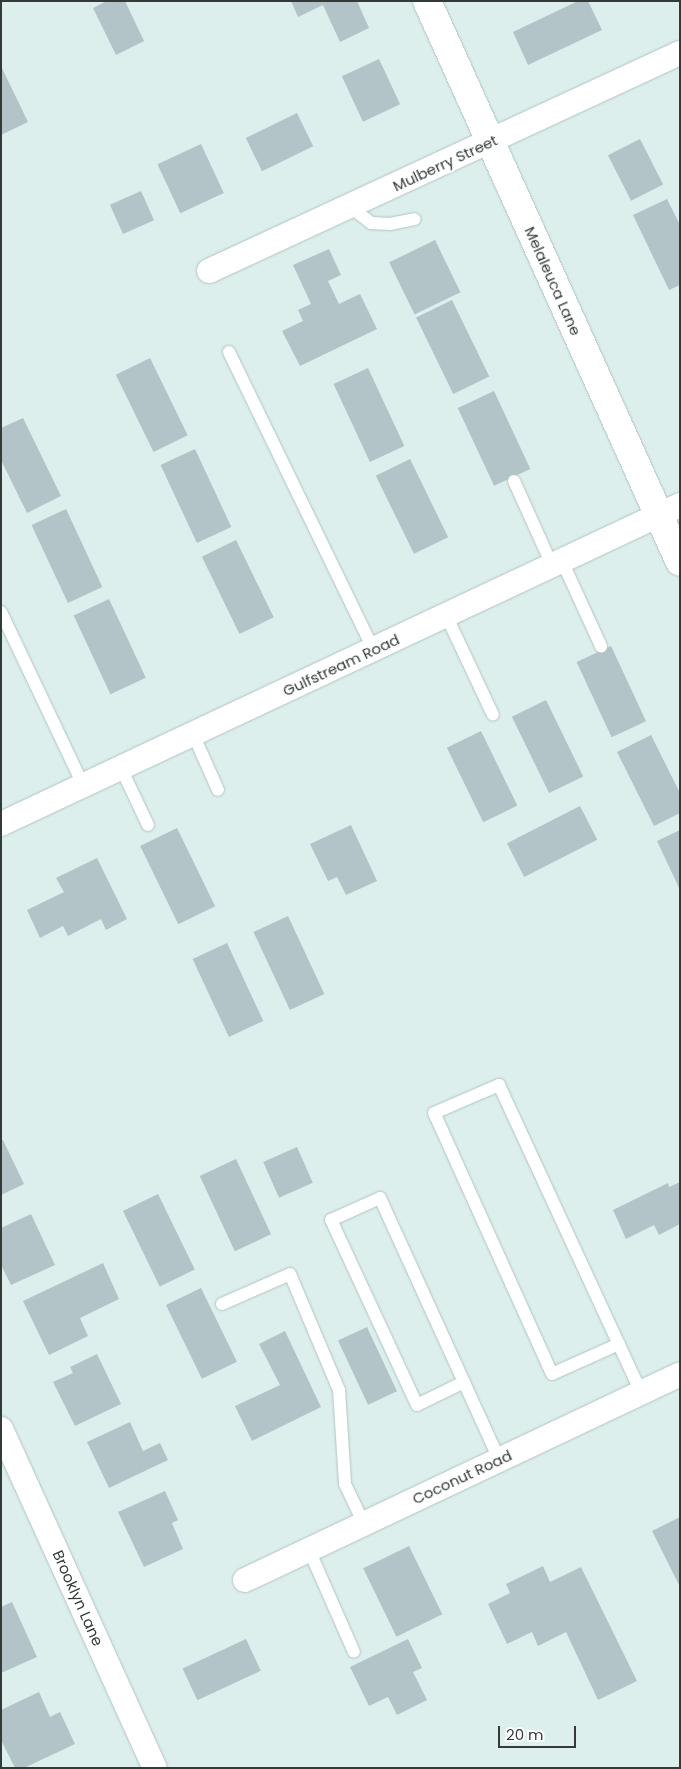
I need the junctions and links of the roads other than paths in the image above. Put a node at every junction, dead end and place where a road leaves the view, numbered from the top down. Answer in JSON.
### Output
{"nodes":[{"id":1,"x":427,"y":1,"type":"edge"},
{"id":2,"x":680,"y":53,"type":"edge"},
{"id":3,"x":490,"y":142,"type":"junction"},
{"id":4,"x":350,"y":207,"type":"junction"},
{"id":5,"x":414,"y":219,"type":"dead end"},
{"id":6,"x":209,"y":271,"type":"dead end"},
{"id":7,"x":229,"y":352,"type":"dead end"},
{"id":8,"x":514,"y":481,"type":"dead end"},
{"id":9,"x":669,"y":510,"type":"edge"},
{"id":10,"x":680,"y":562,"type":"edge"},
{"id":11,"x":557,"y":563,"type":"junction"},
{"id":12,"x":1,"y":612,"type":"edge"},
{"id":13,"x":446,"y":615,"type":"junction"},
{"id":14,"x":601,"y":646,"type":"dead end"},
{"id":15,"x":373,"y":649,"type":"junction"},
{"id":16,"x":493,"y":715,"type":"dead end"},
{"id":17,"x":193,"y":734,"type":"junction"},
{"id":18,"x":121,"y":768,"type":"junction"},
{"id":19,"x":83,"y":785,"type":"junction"},
{"id":20,"x":218,"y":790,"type":"dead end"},
{"id":21,"x":1,"y":824,"type":"edge"},
{"id":22,"x":148,"y":825,"type":"dead end"},
{"id":23,"x":222,"y":1304,"type":"dead end"},
{"id":24,"x":619,"y":1344,"type":"junction"},
{"id":25,"x":680,"y":1374,"type":"edge"},
{"id":26,"x":464,"y":1382,"type":"junction"},
{"id":27,"x":641,"y":1392,"type":"junction"},
{"id":28,"x":1,"y":1429,"type":"edge"},
{"id":29,"x":500,"y":1459,"type":"junction"},
{"id":30,"x":364,"y":1524,"type":"junction"},
{"id":31,"x":309,"y":1550,"type":"junction"},
{"id":32,"x":245,"y":1580,"type":"dead end"},
{"id":33,"x":354,"y":1652,"type":"dead end"},
{"id":34,"x":154,"y":1768,"type":"edge"}],
"edges":[{"from":1,"to":3,"type":"street","name":"Melaleuca Lane"},
{"from":2,"to":3,"type":"street","name":"Mulberry Street"},
{"from":3,"to":4,"type":"street","name":"Mulberry Street"},
{"from":3,"to":9,"type":"street","name":"Melaleuca Lane"},
{"from":4,"to":5,"type":"lane"},
{"from":4,"to":6,"type":"street","name":"Mulberry Street"},
{"from":7,"to":15,"type":"lane"},
{"from":8,"to":11,"type":"lane"},
{"from":9,"to":10,"type":"street","name":"Melaleuca Lane"},
{"from":9,"to":11,"type":"street","name":"Gulfstream Road"},
{"from":11,"to":13,"type":"street","name":"Gulfstream Road"},
{"from":11,"to":14,"type":"lane"},
{"from":12,"to":19,"type":"lane"},
{"from":13,"to":15,"type":"street","name":"Gulfstream Road"},
{"from":13,"to":16,"type":"lane"},
{"from":15,"to":17,"type":"street","name":"Gulfstream Road"},
{"from":17,"to":18,"type":"street","name":"Gulfstream Road"},
{"from":17,"to":20,"type":"lane"},
{"from":18,"to":19,"type":"street","name":"Gulfstream Road"},
{"from":18,"to":22,"type":"lane"},
{"from":19,"to":21,"type":"street","name":"Gulfstream Road"},
{"from":23,"to":30,"type":"lane"},
{"from":24,"to":24,"type":"lane"},
{"from":24,"to":27,"type":"lane"},
{"from":25,"to":27,"type":"street","name":"Coconut Road"},
{"from":26,"to":26,"type":"lane"},
{"from":26,"to":29,"type":"lane"},
{"from":27,"to":29,"type":"street","name":"Coconut Road"},
{"from":28,"to":34,"type":"street","name":"Brooklyn Lane"},
{"from":29,"to":30,"type":"street","name":"Coconut Road"},
{"from":30,"to":31,"type":"street","name":"Coconut Road"},
{"from":31,"to":32,"type":"street","name":"Coconut Road"},
{"from":31,"to":33,"type":"lane"}]}
